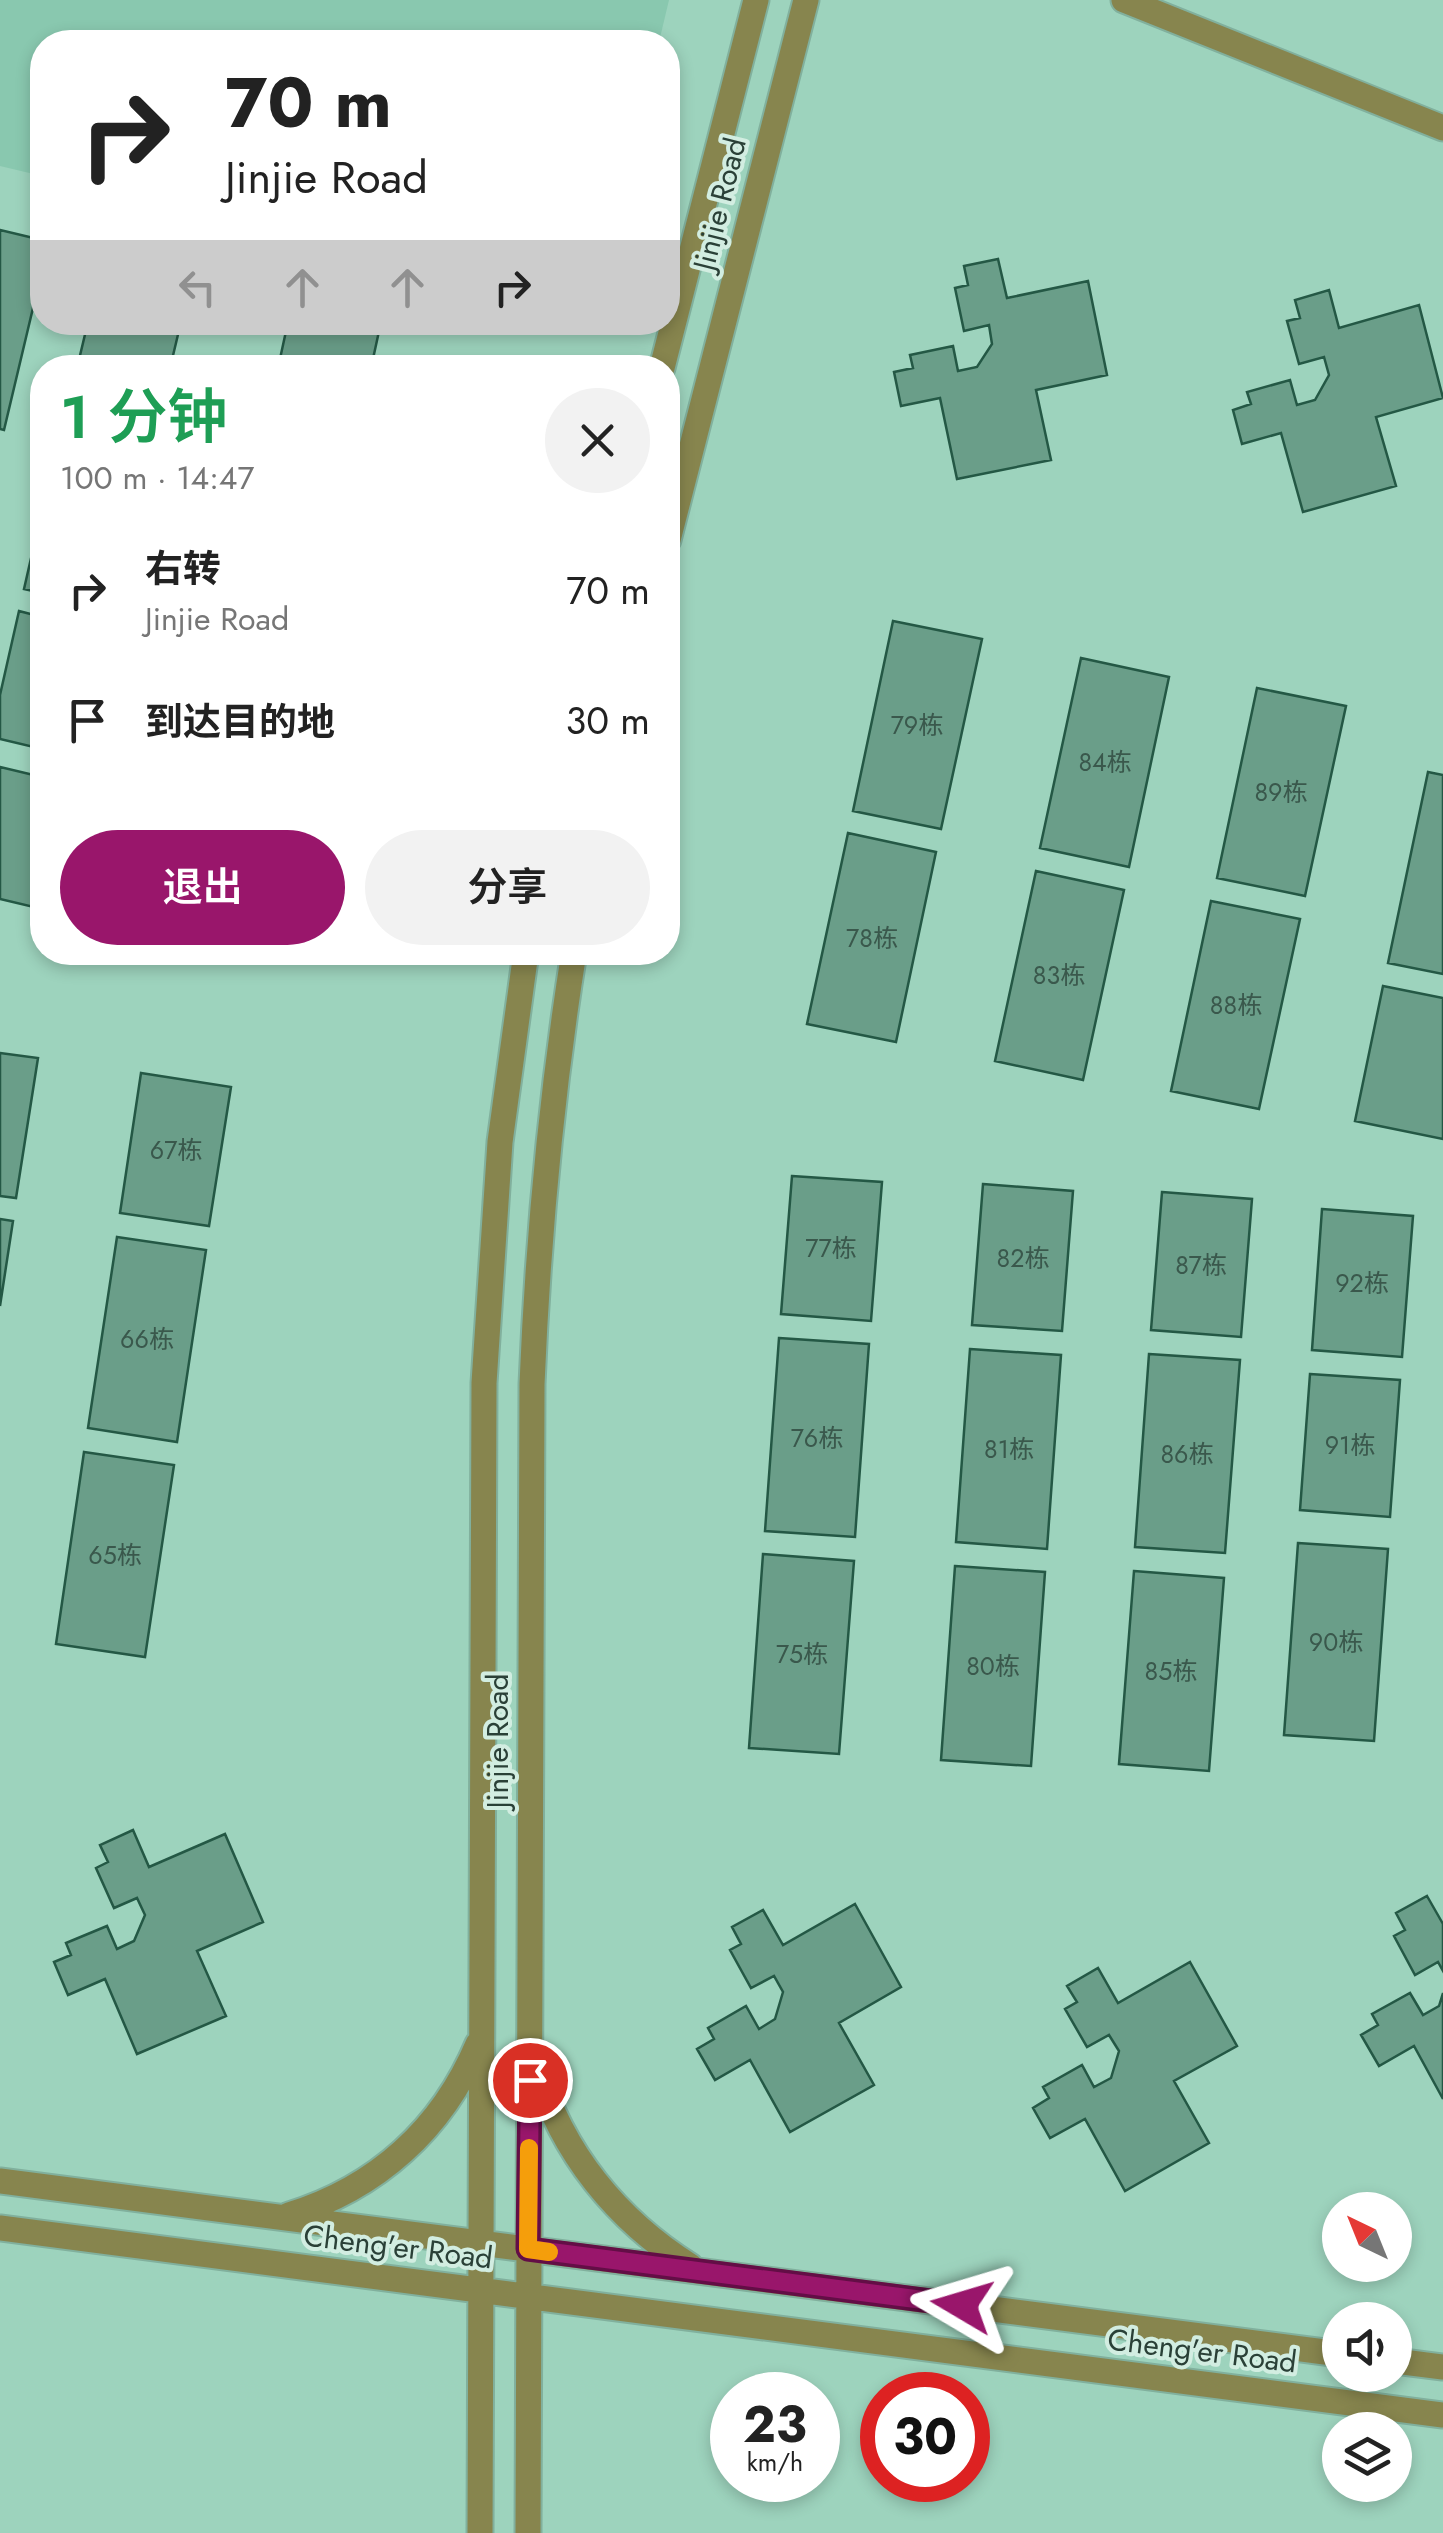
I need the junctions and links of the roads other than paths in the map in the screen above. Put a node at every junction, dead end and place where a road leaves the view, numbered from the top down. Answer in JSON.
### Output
{"nodes":[{"id":1,"x":756,"y":0,"type":"edge"},
{"id":2,"x":806,"y":0,"type":"edge"},
{"id":3,"x":1124,"y":0,"type":"edge"},
{"id":4,"x":1443,"y":128,"type":"edge"},
{"id":5,"x":680,"y":298,"type":"edge"},
{"id":6,"x":680,"y":493,"type":"edge"},
{"id":7,"x":524,"y":965,"type":"edge"},
{"id":8,"x":572,"y":965,"type":"edge"},
{"id":9,"x":482,"y":2035,"type":"junction"},
{"id":10,"x":530,"y":2046,"type":"junction"},
{"id":11,"x":0,"y":2181,"type":"edge"},
{"id":12,"x":281,"y":2217,"type":"junction"},
{"id":13,"x":0,"y":2228,"type":"edge"},
{"id":14,"x":481,"y":2243,"type":"junction"},
{"id":15,"x":528,"y":2249,"type":"junction"},
{"id":16,"x":698,"y":2271,"type":"junction"},
{"id":17,"x":481,"y":2290,"type":"junction"},
{"id":18,"x":529,"y":2297,"type":"junction"},
{"id":19,"x":1322,"y":2352,"type":"edge"},
{"id":20,"x":1412,"y":2363,"type":"edge"},
{"id":21,"x":1443,"y":2367,"type":"edge"},
{"id":22,"x":1443,"y":2415,"type":"edge"},
{"id":23,"x":480,"y":2533,"type":"edge"},
{"id":24,"x":528,"y":2533,"type":"edge"}],
"edges":[{"from":1,"to":5,"type":"street","name":"Jinjie Road"},
{"from":2,"to":6,"type":"street","name":"Jinjie Road"},
{"from":3,"to":4,"type":"street"},
{"from":7,"to":9,"type":"street","name":"Jinjie Road"},
{"from":8,"to":10,"type":"street","name":"Jinjie Road"},
{"from":9,"to":12,"type":"street"},
{"from":9,"to":14,"type":"street","name":"Jinjie Road"},
{"from":10,"to":15,"type":"street","name":"Jinjie Road"},
{"from":10,"to":16,"type":"street"},
{"from":11,"to":12,"type":"street","name":"Cheng'er Road"},
{"from":12,"to":14,"type":"street","name":"Cheng'er Road"},
{"from":13,"to":17,"type":"street","name":"Cheng'er Road"},
{"from":14,"to":15,"type":"street","name":"Cheng'er Road"},
{"from":14,"to":17,"type":"street","name":"Jinjie Road"},
{"from":15,"to":16,"type":"street","name":"Cheng'er Road"},
{"from":15,"to":18,"type":"street","name":"Jinjie Road"},
{"from":16,"to":19,"type":"street","name":"Cheng'er Road"},
{"from":17,"to":18,"type":"street","name":"Cheng'er Road"},
{"from":17,"to":23,"type":"street","name":"Jinjie Road"},
{"from":18,"to":22,"type":"street","name":"Cheng'er Road"},
{"from":18,"to":24,"type":"street","name":"Jinjie Road"},
{"from":20,"to":21,"type":"street"}]}
